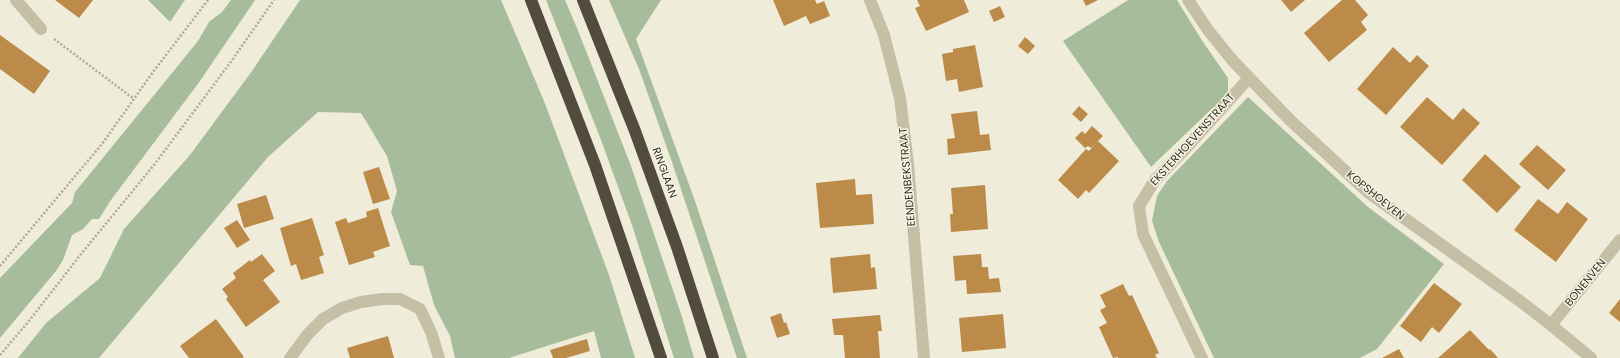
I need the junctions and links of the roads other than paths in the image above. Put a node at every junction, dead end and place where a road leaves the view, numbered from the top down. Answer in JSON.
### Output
{"nodes":[{"id":1,"x":16,"y":0,"type":"edge"},
{"id":2,"x":532,"y":0,"type":"edge"},
{"id":3,"x":583,"y":0,"type":"edge"},
{"id":4,"x":870,"y":0,"type":"edge"},
{"id":5,"x":1189,"y":1,"type":"edge"},
{"id":6,"x":41,"y":29,"type":"road end"},
{"id":7,"x":1249,"y":78,"type":"junction"},
{"id":8,"x":1620,"y":240,"type":"edge"},
{"id":9,"x":1551,"y":325,"type":"junction"},
{"id":10,"x":290,"y":358,"type":"edge"},
{"id":11,"x":439,"y":358,"type":"edge"},
{"id":12,"x":661,"y":358,"type":"edge"},
{"id":13,"x":713,"y":358,"type":"edge"},
{"id":14,"x":924,"y":358,"type":"edge"},
{"id":15,"x":1202,"y":358,"type":"edge"},
{"id":16,"x":1591,"y":358,"type":"edge"}],
"edges":[{"from":1,"to":6,"type":"street"},
{"from":2,"to":12,"type":"highway"},
{"from":3,"to":13,"type":"highway","name":"RINGLAAN"},
{"from":4,"to":14,"type":"street","name":"EENDENBEKSTRAAT"},
{"from":5,"to":7,"type":"street","name":"KOPSHOEVEN"},
{"from":7,"to":9,"type":"street","name":"KOPSHOEVEN"},
{"from":7,"to":15,"type":"street","name":"EKSTERHOEVENSTRAAT"},
{"from":8,"to":9,"type":"street","name":"BONENVEN"},
{"from":9,"to":16,"type":"street","name":"KOPSHOEVEN"},
{"from":10,"to":11,"type":"street"}]}
